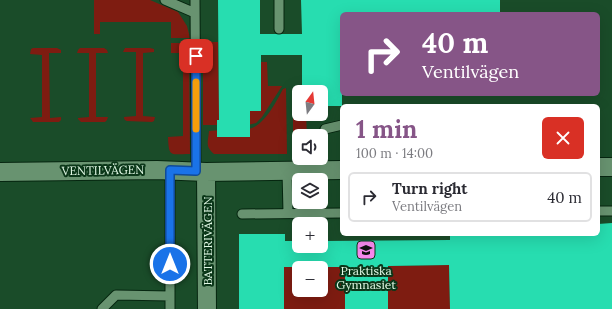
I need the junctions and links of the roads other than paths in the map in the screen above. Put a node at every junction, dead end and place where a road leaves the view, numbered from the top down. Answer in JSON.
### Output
{"nodes":[{"id":1,"x":165,"y":0,"type":"edge"},
{"id":2,"x":195,"y":0,"type":"edge"},
{"id":3,"x":279,"y":0,"type":"edge"},
{"id":4,"x":195,"y":12,"type":"junction"},
{"id":5,"x":279,"y":29,"type":"dead end"},
{"id":6,"x":340,"y":125,"type":"edge"},
{"id":7,"x":325,"y":129,"type":"dead end"},
{"id":8,"x":600,"y":167,"type":"edge"},
{"id":9,"x":612,"y":167,"type":"edge"},
{"id":10,"x":170,"y":170,"type":"junction"},
{"id":11,"x":340,"y":170,"type":"edge"},
{"id":12,"x":287,"y":171,"type":"junction"},
{"id":13,"x":0,"y":172,"type":"edge"},
{"id":14,"x":201,"y":172,"type":"junction"},
{"id":15,"x":600,"y":211,"type":"edge"},
{"id":16,"x":612,"y":211,"type":"edge"},
{"id":17,"x":288,"y":213,"type":"junction"},
{"id":18,"x":340,"y":213,"type":"edge"},
{"id":19,"x":242,"y":214,"type":"dead end"},
{"id":20,"x":170,"y":296,"type":"junction"},
{"id":21,"x":102,"y":309,"type":"edge"},
{"id":22,"x":170,"y":309,"type":"edge"},
{"id":23,"x":207,"y":309,"type":"edge"}],
"edges":[{"from":1,"to":4,"type":"lane"},
{"from":2,"to":4,"type":"lane"},
{"from":3,"to":5,"type":"lane"},
{"from":4,"to":14,"type":"lane"},
{"from":6,"to":7,"type":"lane"},
{"from":8,"to":9,"type":"street"},
{"from":10,"to":13,"type":"street","name":"VENTILVÄGEN"},
{"from":10,"to":14,"type":"street","name":"VENTILVÄGEN"},
{"from":10,"to":20,"type":"lane"},
{"from":11,"to":12,"type":"street","name":"VENTILVÄGEN"},
{"from":12,"to":14,"type":"street","name":"VENTILVÄGEN"},
{"from":12,"to":17,"type":"lane"},
{"from":14,"to":23,"type":"street","name":"BATTERIVÄGEN"},
{"from":15,"to":16,"type":"lane"},
{"from":17,"to":18,"type":"lane"},
{"from":17,"to":19,"type":"lane"},
{"from":20,"to":21,"type":"lane"},
{"from":20,"to":22,"type":"lane"}]}
